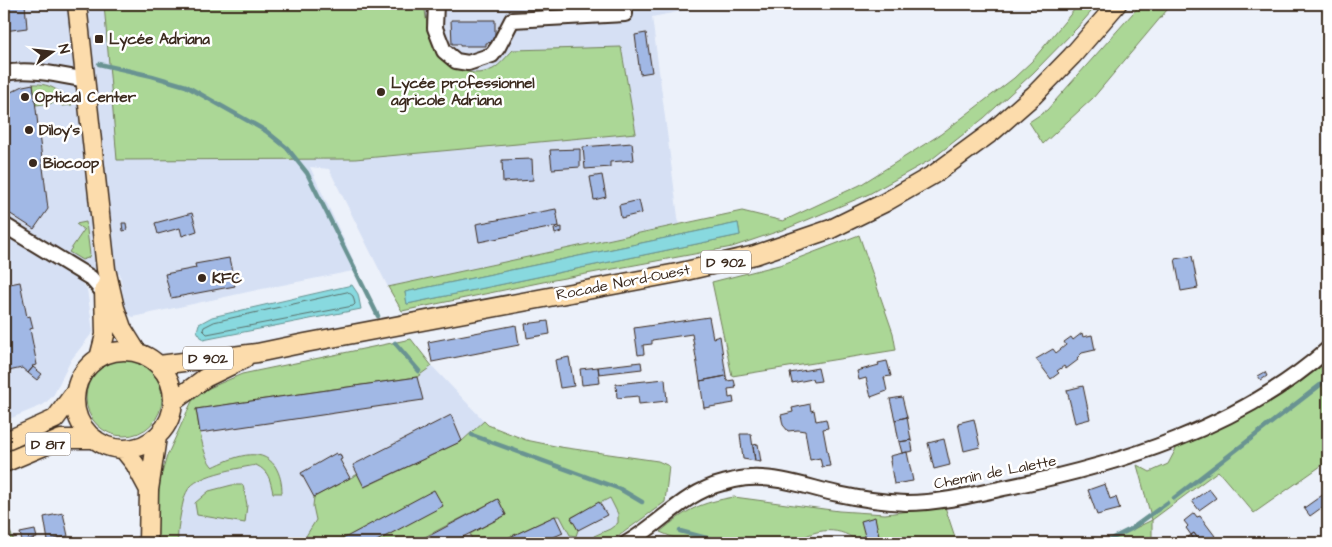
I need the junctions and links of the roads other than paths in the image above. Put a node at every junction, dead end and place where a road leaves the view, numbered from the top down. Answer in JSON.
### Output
{"nodes":[{"id":1,"x":78,"y":4,"type":"edge"},
{"id":2,"x":436,"y":4,"type":"edge"},
{"id":3,"x":624,"y":4,"type":"edge"},
{"id":4,"x":1117,"y":4,"type":"edge"},
{"id":5,"x":4,"y":73,"type":"edge"},
{"id":6,"x":86,"y":80,"type":"junction"},
{"id":7,"x":4,"y":225,"type":"edge"},
{"id":8,"x":106,"y":269,"type":"junction"},
{"id":9,"x":104,"y":293,"type":"junction"},
{"id":10,"x":1328,"y":349,"type":"edge"},
{"id":11,"x":138,"y":352,"type":"junction"},
{"id":12,"x":257,"y":353,"type":"junction"},
{"id":13,"x":99,"y":358,"type":"junction"},
{"id":14,"x":159,"y":365,"type":"junction"},
{"id":15,"x":76,"y":392,"type":"junction"},
{"id":16,"x":174,"y":401,"type":"junction"},
{"id":17,"x":157,"y":437,"type":"junction"},
{"id":18,"x":95,"y":439,"type":"junction"},
{"id":19,"x":4,"y":442,"type":"edge"},
{"id":20,"x":123,"y":449,"type":"junction"},
{"id":21,"x":4,"y":464,"type":"edge"},
{"id":22,"x":149,"y":490,"type":"junction"},
{"id":23,"x":148,"y":543,"type":"edge"},
{"id":24,"x":627,"y":543,"type":"edge"}],
"edges":[{"from":1,"to":6,"type":"main road"},
{"from":2,"to":3,"type":"street"},
{"from":4,"to":12,"type":"main road","name":"Rocade Nord-Ouest","number":"D 902"},
{"from":5,"to":6,"type":"street"},
{"from":6,"to":8,"type":"main road"},
{"from":7,"to":9,"type":"street"},
{"from":8,"to":9,"type":"main road"},
{"from":8,"to":11,"type":"main road"},
{"from":9,"to":13,"type":"main road"},
{"from":10,"to":24,"type":"street","name":"Chemin de Lalette"},
{"from":11,"to":13,"type":"main road"},
{"from":11,"to":14,"type":"main road"},
{"from":12,"to":14,"type":"main road","name":"Rocade Nord-Ouest","number":"D 902"},
{"from":12,"to":16,"type":"main road","name":"Rocade Nord-Ouest","number":"D 902"},
{"from":13,"to":15,"type":"main road"},
{"from":14,"to":16,"type":"main road"},
{"from":15,"to":18,"type":"main road"},
{"from":15,"to":19,"type":"main road","number":"D 817"},
{"from":16,"to":17,"type":"main road"},
{"from":17,"to":20,"type":"main road"},
{"from":17,"to":22,"type":"main road"},
{"from":18,"to":20,"type":"main road"},
{"from":18,"to":21,"type":"main road","number":"D 817"},
{"from":20,"to":22,"type":"main road"},
{"from":22,"to":23,"type":"main road"}]}
